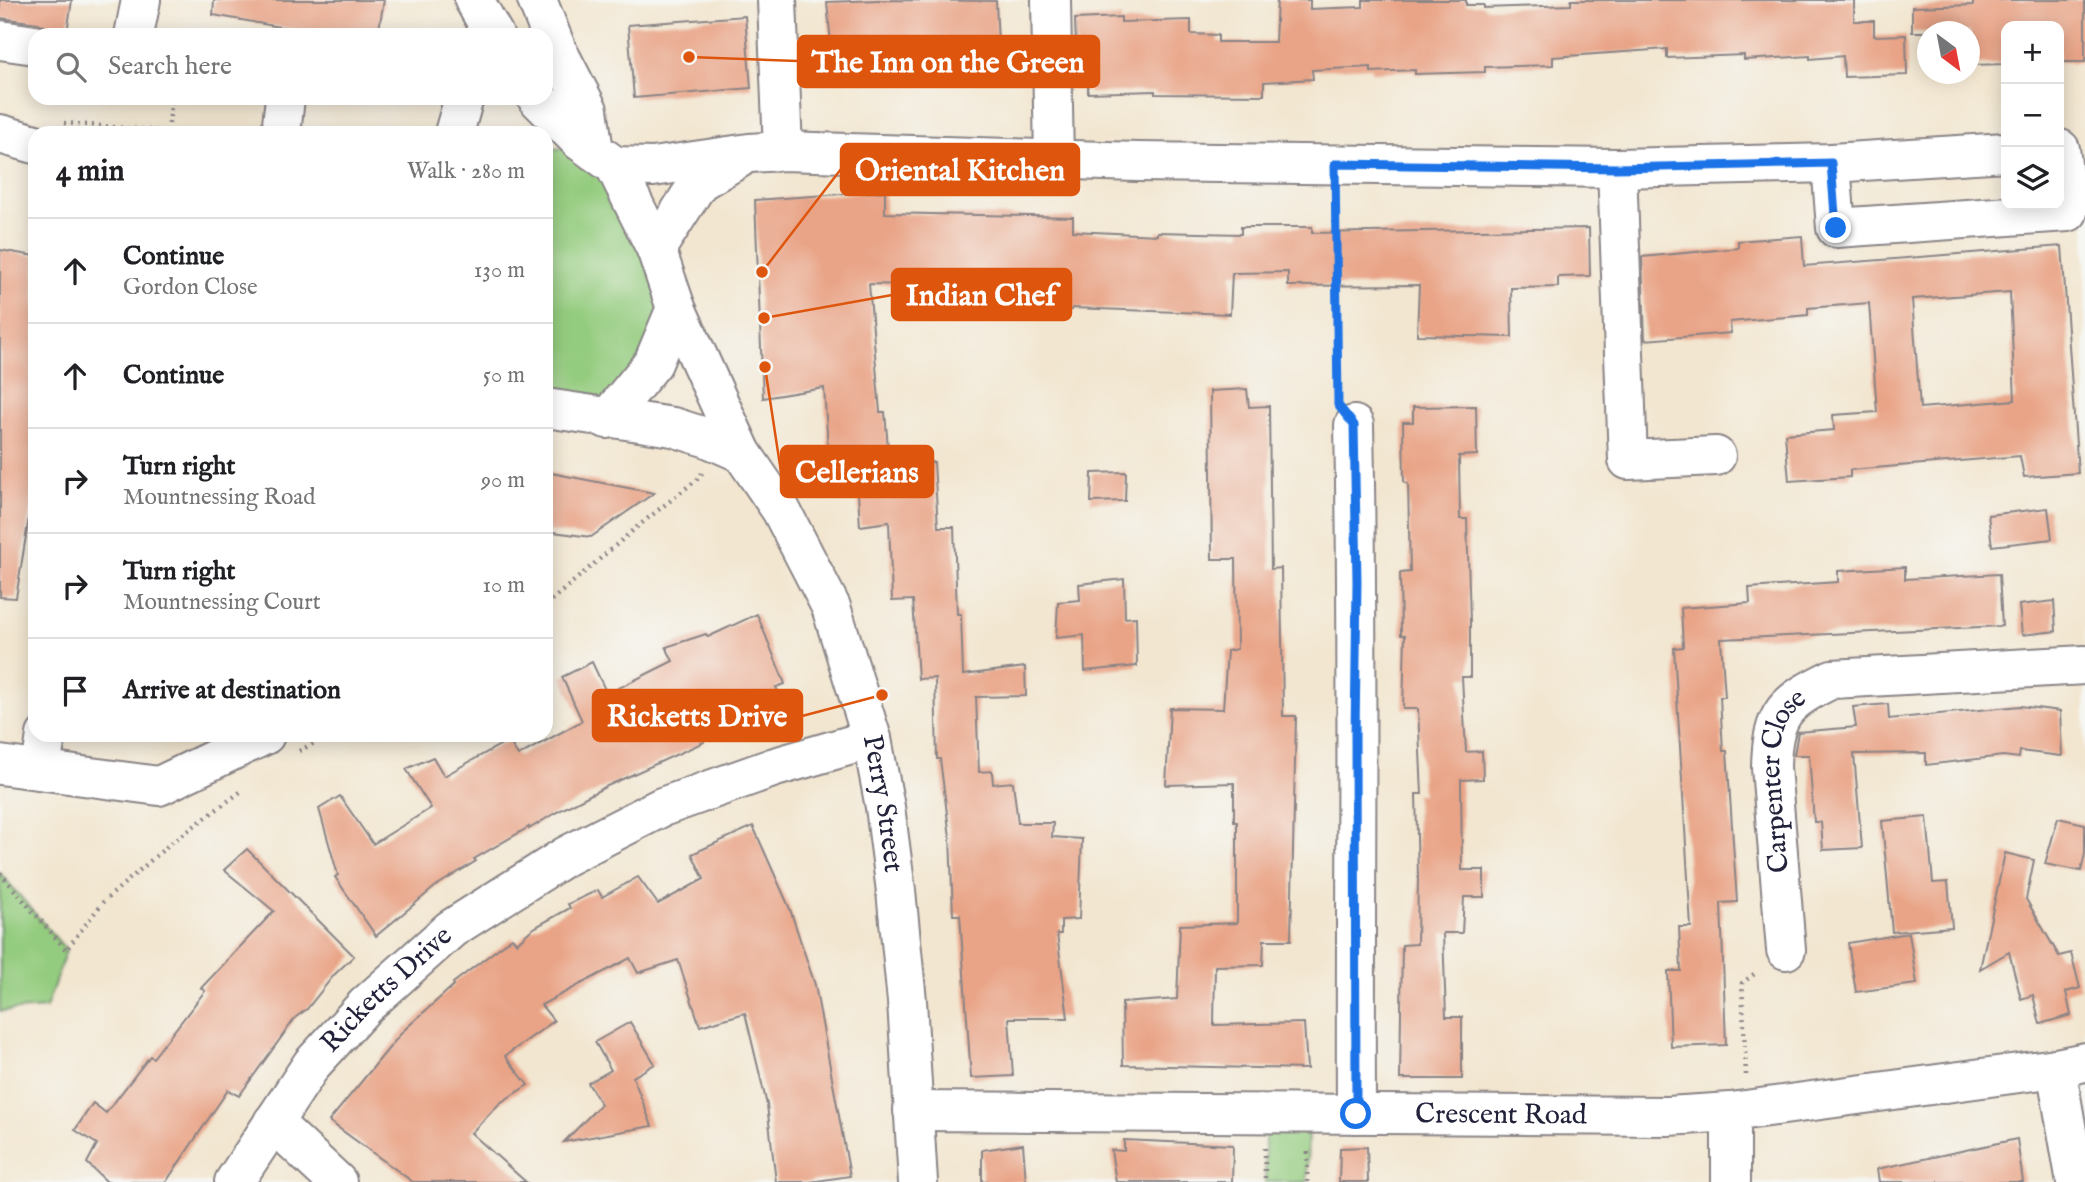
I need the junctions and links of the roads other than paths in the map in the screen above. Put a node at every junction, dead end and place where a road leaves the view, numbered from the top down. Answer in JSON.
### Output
{"nodes":[{"id":1,"x":141,"y":0,"type":"edge"},
{"id":2,"x":460,"y":0,"type":"edge"},
{"id":3,"x":474,"y":0,"type":"edge"},
{"id":4,"x":537,"y":0,"type":"edge"},
{"id":5,"x":777,"y":0,"type":"edge"},
{"id":6,"x":1051,"y":0,"type":"edge"},
{"id":7,"x":135,"y":28,"type":"edge"},
{"id":8,"x":463,"y":28,"type":"edge"},
{"id":9,"x":490,"y":28,"type":"edge"},
{"id":10,"x":548,"y":28,"type":"edge"},
{"id":11,"x":0,"y":40,"type":"edge"},
{"id":12,"x":553,"y":40,"type":"edge"},
{"id":13,"x":28,"y":44,"type":"edge"},
{"id":14,"x":284,"y":105,"type":"edge"},
{"id":15,"x":462,"y":105,"type":"edge"},
{"id":16,"x":543,"y":105,"type":"edge"},
{"id":17,"x":282,"y":126,"type":"edge"},
{"id":18,"x":456,"y":126,"type":"edge"},
{"id":19,"x":28,"y":133,"type":"edge"},
{"id":20,"x":0,"y":134,"type":"edge"},
{"id":21,"x":2068,"y":148,"type":"edge"},
{"id":22,"x":584,"y":150,"type":"edge"},
{"id":23,"x":766,"y":152,"type":"junction"},
{"id":24,"x":2001,"y":152,"type":"edge"},
{"id":25,"x":1054,"y":160,"type":"junction"},
{"id":26,"x":1831,"y":163,"type":"junction"},
{"id":27,"x":1617,"y":168,"type":"junction"},
{"id":28,"x":656,"y":249,"type":"junction"},
{"id":29,"x":676,"y":308,"type":"junction"},
{"id":30,"x":553,"y":409,"type":"edge"},
{"id":31,"x":607,"y":419,"type":"junction"},
{"id":32,"x":1354,"y":425,"type":"road end"},
{"id":33,"x":725,"y":446,"type":"junction"},
{"id":34,"x":1716,"y":456,"type":"dead end"},
{"id":35,"x":2085,"y":665,"type":"edge"},
{"id":36,"x":872,"y":739,"type":"junction"},
{"id":37,"x":281,"y":744,"type":"edge"},
{"id":38,"x":43,"y":752,"type":"edge"},
{"id":39,"x":0,"y":765,"type":"edge"},
{"id":40,"x":1786,"y":950,"type":"road end"},
{"id":41,"x":2071,"y":1065,"type":"edge"},
{"id":42,"x":913,"y":1111,"type":"junction"},
{"id":43,"x":1739,"y":1111,"type":"junction"},
{"id":44,"x":1356,"y":1114,"type":"junction"},
{"id":45,"x":273,"y":1122,"type":"junction"},
{"id":46,"x":234,"y":1182,"type":"edge"},
{"id":47,"x":337,"y":1182,"type":"edge"},
{"id":48,"x":918,"y":1182,"type":"edge"},
{"id":49,"x":1731,"y":1182,"type":"edge"},
{"id":50,"x":2076,"y":1182,"type":"edge"}],
"edges":[{"from":1,"to":7,"type":"street"},
{"from":2,"to":8,"type":"street"},
{"from":3,"to":9,"type":"street"},
{"from":4,"to":10,"type":"street"},
{"from":5,"to":23,"type":"street"},
{"from":6,"to":25,"type":"street"},
{"from":11,"to":13,"type":"street"},
{"from":12,"to":22,"type":"street"},
{"from":14,"to":17,"type":"street"},
{"from":15,"to":18,"type":"street"},
{"from":16,"to":22,"type":"street"},
{"from":19,"to":20,"type":"street"},
{"from":21,"to":26,"type":"street"},
{"from":22,"to":23,"type":"street"},
{"from":22,"to":28,"type":"street","name":"Perry Street"},
{"from":23,"to":25,"type":"street"},
{"from":23,"to":28,"type":"street"},
{"from":24,"to":26,"type":"street"},
{"from":25,"to":27,"type":"street"},
{"from":26,"to":27,"type":"street"},
{"from":27,"to":34,"type":"street"},
{"from":28,"to":29,"type":"street","name":"Perry Street"},
{"from":29,"to":31,"type":"street"},
{"from":29,"to":33,"type":"street","name":"Perry Street"},
{"from":30,"to":31,"type":"street"},
{"from":31,"to":33,"type":"street"},
{"from":32,"to":44,"type":"street"},
{"from":33,"to":36,"type":"street","name":"Perry Street"},
{"from":35,"to":40,"type":"street","name":"Carpenter Close"},
{"from":36,"to":42,"type":"street","name":"Perry Street"},
{"from":36,"to":45,"type":"street","name":"Ricketts Drive"},
{"from":37,"to":38,"type":"street"},
{"from":38,"to":39,"type":"street"},
{"from":41,"to":43,"type":"street","name":"Crescent Road"},
{"from":41,"to":50,"type":"street"},
{"from":42,"to":44,"type":"street","name":"Crescent Road"},
{"from":42,"to":48,"type":"street","name":"Perry Street"},
{"from":43,"to":44,"type":"street","name":"Crescent Road"},
{"from":43,"to":49,"type":"street"},
{"from":45,"to":46,"type":"street","name":"Ricketts Drive"},
{"from":45,"to":47,"type":"street"}]}
